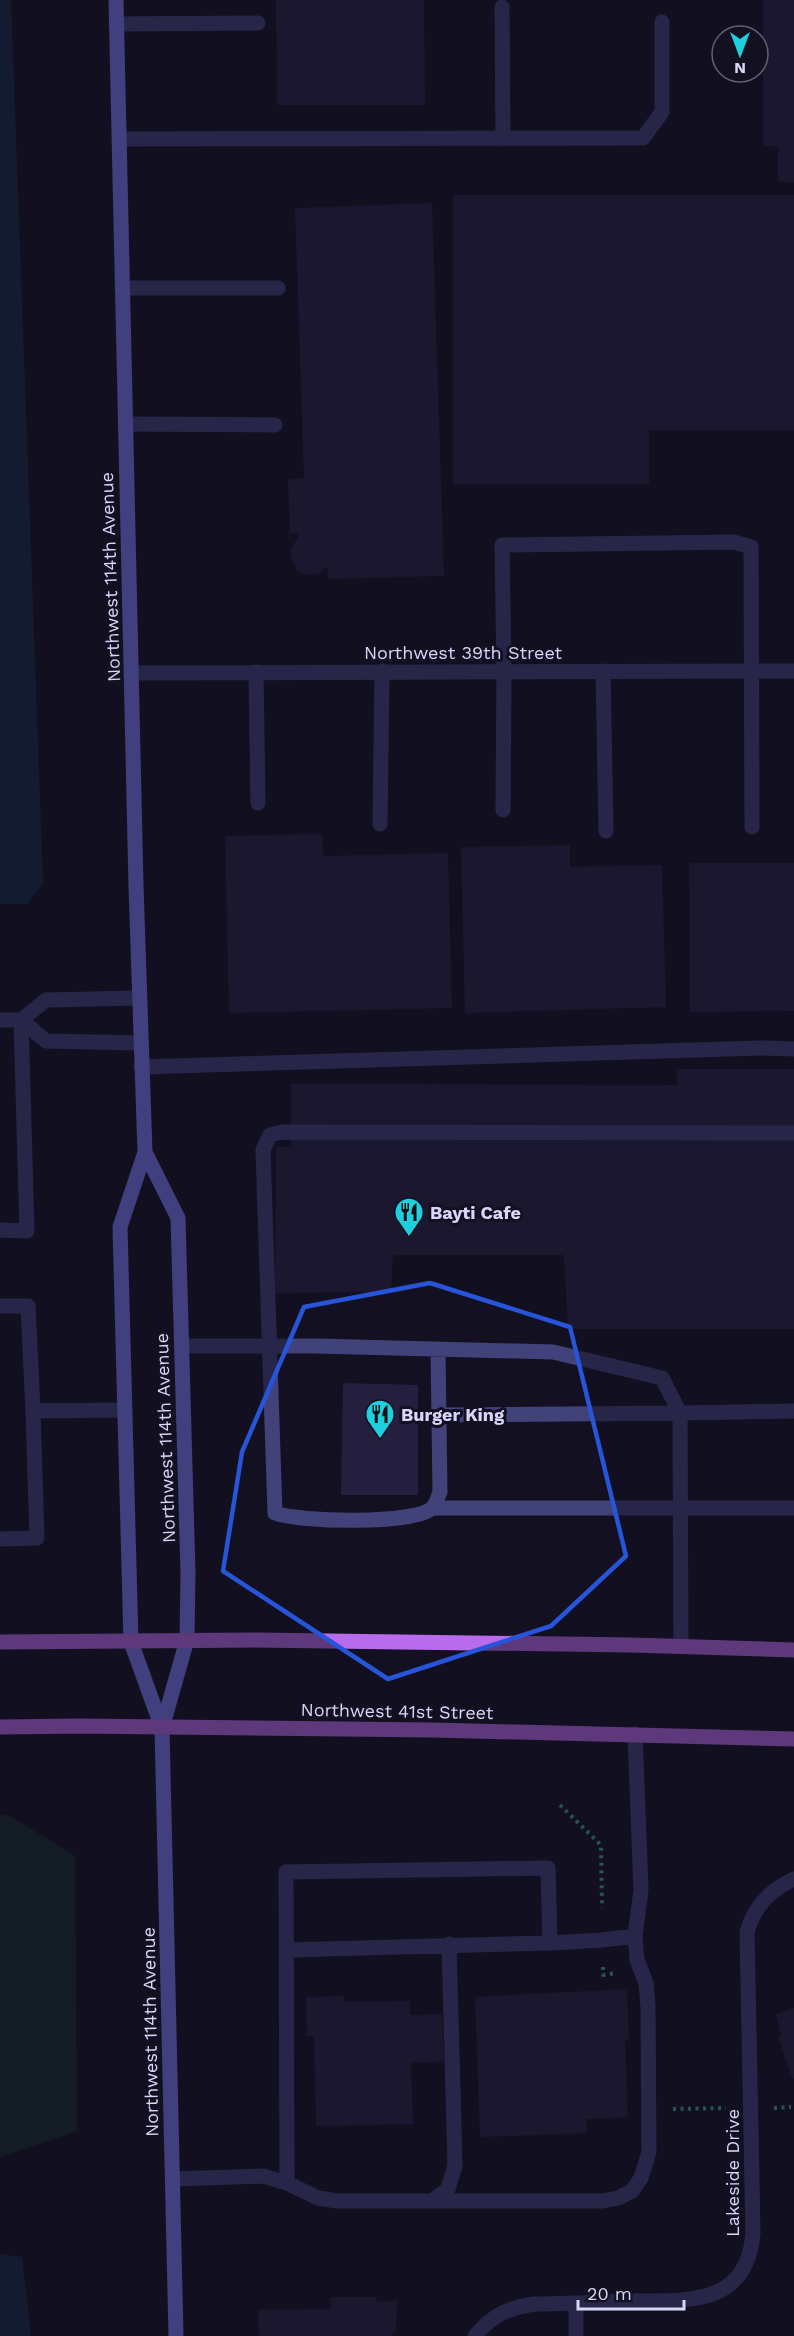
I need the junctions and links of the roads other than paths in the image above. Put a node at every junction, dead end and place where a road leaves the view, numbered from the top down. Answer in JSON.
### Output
{"nodes":[{"id":1,"x":116,"y":0,"type":"edge"},
{"id":2,"x":502,"y":7,"type":"dead end"},
{"id":3,"x":662,"y":22,"type":"dead end"},
{"id":4,"x":258,"y":23,"type":"dead end"},
{"id":5,"x":116,"y":24,"type":"junction"},
{"id":6,"x":120,"y":139,"type":"junction"},
{"id":7,"x":503,"y":139,"type":"junction"},
{"id":8,"x":122,"y":288,"type":"junction"},
{"id":9,"x":278,"y":288,"type":"dead end"},
{"id":10,"x":126,"y":424,"type":"junction"},
{"id":11,"x":275,"y":425,"type":"dead end"},
{"id":12,"x":382,"y":671,"type":"junction"},
{"id":13,"x":603,"y":671,"type":"junction"},
{"id":14,"x":751,"y":671,"type":"junction"},
{"id":15,"x":794,"y":671,"type":"edge"},
{"id":16,"x":256,"y":672,"type":"junction"},
{"id":17,"x":504,"y":672,"type":"junction"},
{"id":18,"x":132,"y":673,"type":"junction"},
{"id":19,"x":258,"y":803,"type":"dead end"},
{"id":20,"x":503,"y":810,"type":"dead end"},
{"id":21,"x":380,"y":824,"type":"dead end"},
{"id":22,"x":752,"y":827,"type":"dead end"},
{"id":23,"x":606,"y":831,"type":"dead end"},
{"id":24,"x":140,"y":998,"type":"junction"},
{"id":25,"x":0,"y":1020,"type":"edge"},
{"id":26,"x":21,"y":1020,"type":"junction"},
{"id":27,"x":141,"y":1043,"type":"junction"},
{"id":28,"x":794,"y":1049,"type":"edge"},
{"id":29,"x":141,"y":1067,"type":"junction"},
{"id":30,"x":794,"y":1133,"type":"edge"},
{"id":31,"x":145,"y":1152,"type":"junction"},
{"id":32,"x":0,"y":1230,"type":"edge"},
{"id":33,"x":0,"y":1306,"type":"edge"},
{"id":34,"x":182,"y":1346,"type":"junction"},
{"id":35,"x":269,"y":1346,"type":"junction"},
{"id":36,"x":438,"y":1349,"type":"junction"},
{"id":37,"x":125,"y":1410,"type":"junction"},
{"id":38,"x":33,"y":1411,"type":"junction"},
{"id":39,"x":794,"y":1411,"type":"edge"},
{"id":40,"x":680,"y":1413,"type":"junction"},
{"id":41,"x":438,"y":1415,"type":"junction"},
{"id":42,"x":433,"y":1508,"type":"junction"},
{"id":43,"x":682,"y":1508,"type":"junction"},
{"id":44,"x":794,"y":1508,"type":"edge"},
{"id":45,"x":0,"y":1539,"type":"edge"},
{"id":46,"x":187,"y":1640,"type":"junction"},
{"id":47,"x":0,"y":1642,"type":"edge"},
{"id":48,"x":131,"y":1642,"type":"junction"},
{"id":49,"x":681,"y":1646,"type":"junction"},
{"id":50,"x":794,"y":1650,"type":"edge"},
{"id":51,"x":0,"y":1727,"type":"edge"},
{"id":52,"x":162,"y":1728,"type":"junction"},
{"id":53,"x":635,"y":1734,"type":"junction"},
{"id":54,"x":794,"y":1739,"type":"edge"},
{"id":55,"x":794,"y":1879,"type":"edge"},
{"id":56,"x":635,"y":1936,"type":"junction"},
{"id":57,"x":550,"y":1943,"type":"junction"},
{"id":58,"x":449,"y":1944,"type":"junction"},
{"id":59,"x":288,"y":1950,"type":"junction"},
{"id":60,"x":173,"y":2179,"type":"junction"},
{"id":61,"x":288,"y":2183,"type":"junction"},
{"id":62,"x":432,"y":2201,"type":"junction"},
{"id":63,"x":576,"y":2303,"type":"junction"},
{"id":64,"x":176,"y":2336,"type":"edge"},
{"id":65,"x":475,"y":2336,"type":"edge"},
{"id":66,"x":576,"y":2336,"type":"edge"}],
"edges":[{"from":1,"to":5,"type":"street","name":"Northwest 114th Avenue"},
{"from":2,"to":7,"type":"street"},
{"from":3,"to":7,"type":"street"},
{"from":4,"to":5,"type":"street"},
{"from":5,"to":6,"type":"street","name":"Northwest 114th Avenue"},
{"from":6,"to":7,"type":"street"},
{"from":6,"to":8,"type":"street","name":"Northwest 114th Avenue"},
{"from":8,"to":9,"type":"street"},
{"from":8,"to":10,"type":"street","name":"Northwest 114th Avenue"},
{"from":10,"to":11,"type":"street"},
{"from":10,"to":18,"type":"street","name":"Northwest 114th Avenue"},
{"from":12,"to":16,"type":"street","name":"Northwest 39th Street"},
{"from":12,"to":17,"type":"street","name":"Northwest 39th Street"},
{"from":12,"to":21,"type":"street"},
{"from":13,"to":14,"type":"street","name":"Northwest 39th Street"},
{"from":13,"to":17,"type":"street","name":"Northwest 39th Street"},
{"from":13,"to":23,"type":"street"},
{"from":14,"to":15,"type":"street","name":"Northwest 39th Street"},
{"from":14,"to":17,"type":"street"},
{"from":14,"to":22,"type":"street"},
{"from":16,"to":18,"type":"street","name":"Northwest 39th Street"},
{"from":16,"to":19,"type":"street"},
{"from":17,"to":20,"type":"street"},
{"from":18,"to":24,"type":"street","name":"Northwest 114th Avenue"},
{"from":24,"to":26,"type":"street"},
{"from":24,"to":27,"type":"street","name":"Northwest 114th Avenue"},
{"from":25,"to":26,"type":"street"},
{"from":26,"to":27,"type":"street"},
{"from":26,"to":32,"type":"street"},
{"from":27,"to":29,"type":"street","name":"Northwest 114th Avenue"},
{"from":28,"to":29,"type":"street"},
{"from":29,"to":31,"type":"street","name":"Northwest 114th Avenue"},
{"from":30,"to":35,"type":"street"},
{"from":31,"to":34,"type":"street","name":"Northwest 114th Avenue"},
{"from":31,"to":37,"type":"street","name":"Northwest 114th Avenue"},
{"from":33,"to":38,"type":"street"},
{"from":34,"to":35,"type":"street"},
{"from":34,"to":46,"type":"street","name":"Northwest 114th Avenue"},
{"from":35,"to":36,"type":"street"},
{"from":35,"to":42,"type":"street"},
{"from":36,"to":40,"type":"street"},
{"from":36,"to":41,"type":"street"},
{"from":37,"to":38,"type":"street"},
{"from":37,"to":48,"type":"street","name":"Northwest 114th Avenue"},
{"from":38,"to":45,"type":"street"},
{"from":39,"to":40,"type":"street"},
{"from":40,"to":41,"type":"street"},
{"from":40,"to":43,"type":"street"},
{"from":41,"to":42,"type":"street"},
{"from":42,"to":43,"type":"street"},
{"from":43,"to":44,"type":"street"},
{"from":43,"to":49,"type":"street"},
{"from":46,"to":48,"type":"main road"},
{"from":46,"to":49,"type":"main road"},
{"from":46,"to":52,"type":"street","name":"Northwest 114th Avenue"},
{"from":47,"to":48,"type":"main road"},
{"from":48,"to":52,"type":"street","name":"Northwest 114th Avenue"},
{"from":49,"to":50,"type":"main road"},
{"from":51,"to":52,"type":"main road","name":"Northwest 41st Street"},
{"from":52,"to":53,"type":"main road","name":"Northwest 41st Street"},
{"from":52,"to":60,"type":"street","name":"Northwest 114th Avenue"},
{"from":53,"to":54,"type":"main road","name":"Northwest 41st Street"},
{"from":53,"to":56,"type":"street"},
{"from":55,"to":63,"type":"street","name":"Lakeside Drive"},
{"from":56,"to":57,"type":"street"},
{"from":56,"to":62,"type":"street"},
{"from":57,"to":58,"type":"street"},
{"from":57,"to":59,"type":"street"},
{"from":58,"to":59,"type":"street"},
{"from":58,"to":62,"type":"street"},
{"from":59,"to":61,"type":"street"},
{"from":60,"to":61,"type":"street"},
{"from":60,"to":64,"type":"street","name":"Northwest 114th Avenue"},
{"from":61,"to":62,"type":"street"},
{"from":63,"to":65,"type":"street","name":"Lakeside Drive"},
{"from":63,"to":66,"type":"street"}]}
